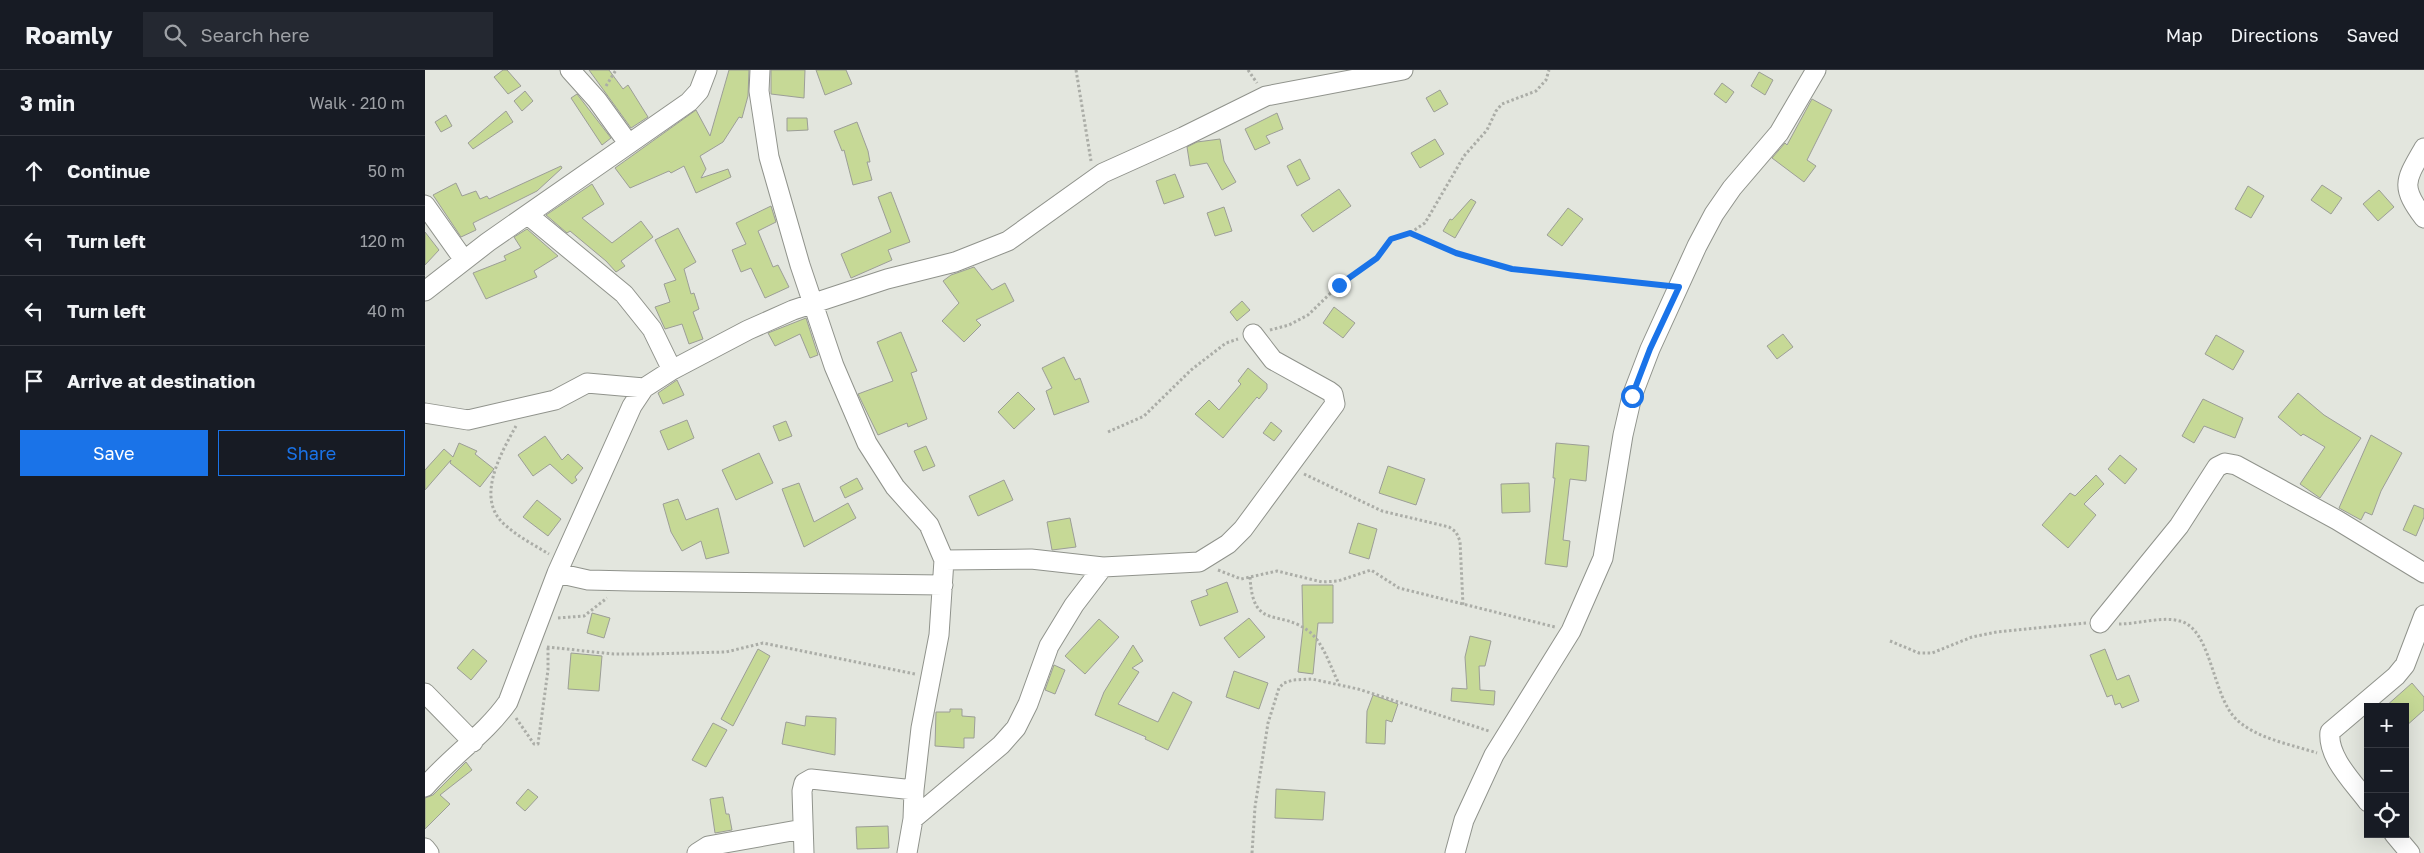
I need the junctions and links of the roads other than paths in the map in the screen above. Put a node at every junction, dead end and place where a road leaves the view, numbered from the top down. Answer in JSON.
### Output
{"nodes":[{"id":1,"x":571,"y":70,"type":"edge"},
{"id":2,"x":707,"y":70,"type":"edge"},
{"id":3,"x":760,"y":70,"type":"edge"},
{"id":4,"x":1403,"y":70,"type":"edge"},
{"id":5,"x":1816,"y":70,"type":"edge"},
{"id":6,"x":628,"y":143,"type":"junction"},
{"id":7,"x":2424,"y":148,"type":"edge"},
{"id":8,"x":425,"y":205,"type":"edge"},
{"id":9,"x":527,"y":215,"type":"junction"},
{"id":10,"x":2424,"y":218,"type":"edge"},
{"id":11,"x":464,"y":260,"type":"junction"},
{"id":12,"x":425,"y":291,"type":"edge"},
{"id":13,"x":813,"y":303,"type":"junction"},
{"id":14,"x":1253,"y":334,"type":"road end"},
{"id":15,"x":673,"y":370,"type":"junction"},
{"id":16,"x":644,"y":388,"type":"junction"},
{"id":17,"x":425,"y":413,"type":"edge"},
{"id":18,"x":944,"y":560,"type":"junction"},
{"id":19,"x":1103,"y":567,"type":"junction"},
{"id":20,"x":559,"y":568,"type":"junction"},
{"id":21,"x":2424,"y":573,"type":"edge"},
{"id":22,"x":943,"y":585,"type":"junction"},
{"id":23,"x":2424,"y":615,"type":"edge"},
{"id":24,"x":2101,"y":623,"type":"road end"},
{"id":25,"x":425,"y":693,"type":"edge"},
{"id":26,"x":473,"y":742,"type":"junction"},
{"id":27,"x":425,"y":787,"type":"edge"},
{"id":28,"x":914,"y":790,"type":"junction"},
{"id":29,"x":2364,"y":796,"type":"edge"},
{"id":30,"x":913,"y":820,"type":"junction"},
{"id":31,"x":803,"y":829,"type":"junction"},
{"id":32,"x":2397,"y":838,"type":"edge"},
{"id":33,"x":425,"y":848,"type":"edge"},
{"id":34,"x":429,"y":853,"type":"edge"},
{"id":35,"x":697,"y":853,"type":"edge"},
{"id":36,"x":804,"y":853,"type":"edge"},
{"id":37,"x":907,"y":853,"type":"edge"},
{"id":38,"x":1455,"y":853,"type":"edge"},
{"id":39,"x":2410,"y":853,"type":"edge"}],
"edges":[{"from":1,"to":6,"type":"street"},
{"from":2,"to":6,"type":"street"},
{"from":3,"to":13,"type":"street"},
{"from":4,"to":13,"type":"street"},
{"from":5,"to":38,"type":"street"},
{"from":6,"to":9,"type":"street"},
{"from":7,"to":10,"type":"street"},
{"from":8,"to":11,"type":"street"},
{"from":9,"to":11,"type":"street"},
{"from":9,"to":15,"type":"street"},
{"from":11,"to":12,"type":"street"},
{"from":13,"to":15,"type":"street"},
{"from":13,"to":18,"type":"street"},
{"from":14,"to":19,"type":"street"},
{"from":15,"to":16,"type":"street"},
{"from":16,"to":17,"type":"street"},
{"from":16,"to":20,"type":"street"},
{"from":18,"to":19,"type":"street"},
{"from":18,"to":22,"type":"street"},
{"from":19,"to":30,"type":"street"},
{"from":20,"to":22,"type":"street"},
{"from":20,"to":26,"type":"street"},
{"from":21,"to":24,"type":"street"},
{"from":22,"to":28,"type":"street"},
{"from":23,"to":29,"type":"street"},
{"from":25,"to":26,"type":"street"},
{"from":26,"to":27,"type":"street"},
{"from":28,"to":30,"type":"street"},
{"from":28,"to":31,"type":"street"},
{"from":30,"to":37,"type":"street"},
{"from":31,"to":35,"type":"street"},
{"from":31,"to":36,"type":"street"},
{"from":32,"to":39,"type":"street"},
{"from":33,"to":34,"type":"street"}]}
